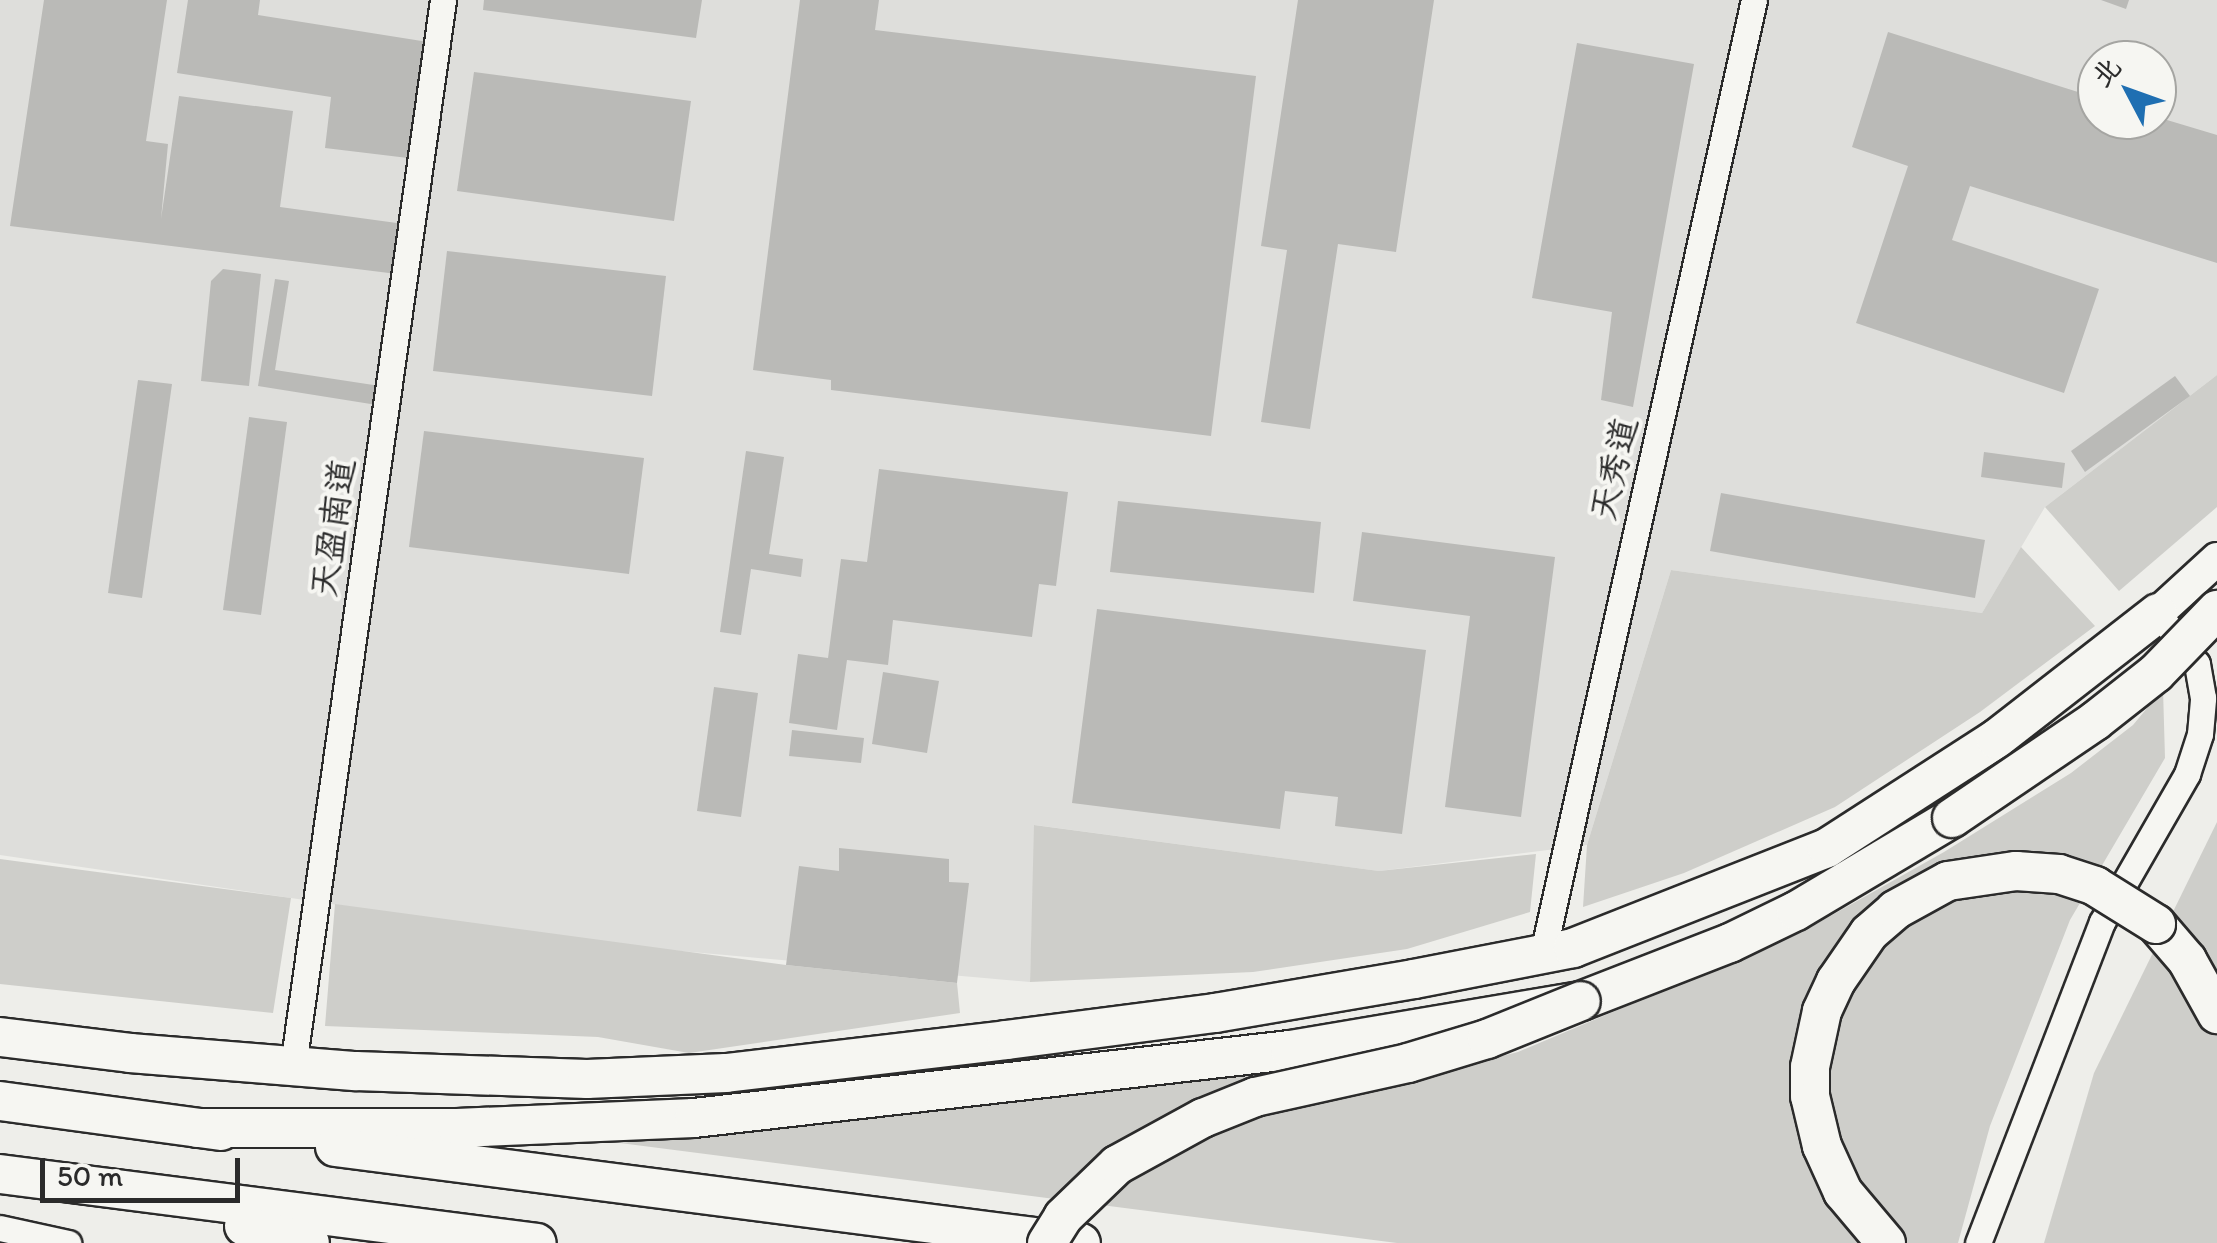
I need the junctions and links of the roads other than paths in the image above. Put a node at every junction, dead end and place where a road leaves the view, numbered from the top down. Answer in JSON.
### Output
{"nodes":[{"id":1,"x":443,"y":0,"type":"edge"},
{"id":2,"x":1748,"y":2,"type":"edge"},
{"id":3,"x":2217,"y":559,"type":"edge"},
{"id":4,"x":2166,"y":605,"type":"junction"},
{"id":5,"x":2217,"y":610,"type":"edge"},
{"id":6,"x":2217,"y":640,"type":"edge"},
{"id":7,"x":2217,"y":748,"type":"edge"},
{"id":8,"x":2187,"y":774,"type":"junction"},
{"id":9,"x":1542,"y":953,"type":"junction"},
{"id":10,"x":1580,"y":1001,"type":"junction"},
{"id":11,"x":2217,"y":1014,"type":"edge"},
{"id":12,"x":0,"y":1037,"type":"edge"},
{"id":13,"x":292,"y":1066,"type":"junction"},
{"id":14,"x":0,"y":1102,"type":"edge"},
{"id":15,"x":197,"y":1128,"type":"junction"},
{"id":16,"x":0,"y":1174,"type":"edge"},
{"id":17,"x":62,"y":1182,"type":"junction"},
{"id":18,"x":0,"y":1228,"type":"edge"},
{"id":19,"x":68,"y":1243,"type":"edge"},
{"id":20,"x":310,"y":1243,"type":"edge"},
{"id":21,"x":537,"y":1243,"type":"edge"},
{"id":22,"x":1047,"y":1243,"type":"edge"},
{"id":23,"x":1081,"y":1243,"type":"edge"},
{"id":24,"x":1886,"y":1243,"type":"edge"},
{"id":25,"x":1978,"y":1243,"type":"edge"}],
"edges":[{"from":1,"to":13,"type":"street","name":"天盈南道"},
{"from":2,"to":9,"type":"street","name":"天秀道"},
{"from":3,"to":4,"type":"main road"},
{"from":4,"to":6,"type":"street"},
{"from":4,"to":8,"type":"street"},
{"from":4,"to":9,"type":"highway"},
{"from":5,"to":10,"type":"highway","bridge":true},
{"from":7,"to":8,"type":"street"},
{"from":8,"to":25,"type":"street"},
{"from":9,"to":13,"type":"highway"},
{"from":10,"to":15,"type":"highway","bridge":true},
{"from":10,"to":22,"type":"highway","bridge":true},
{"from":11,"to":24,"type":"highway","bridge":true},
{"from":12,"to":13,"type":"highway"},
{"from":14,"to":15,"type":"highway"},
{"from":15,"to":23,"type":"highway"},
{"from":16,"to":17,"type":"highway"},
{"from":17,"to":20,"type":"highway"},
{"from":17,"to":21,"type":"highway"},
{"from":18,"to":19,"type":"street"}]}
